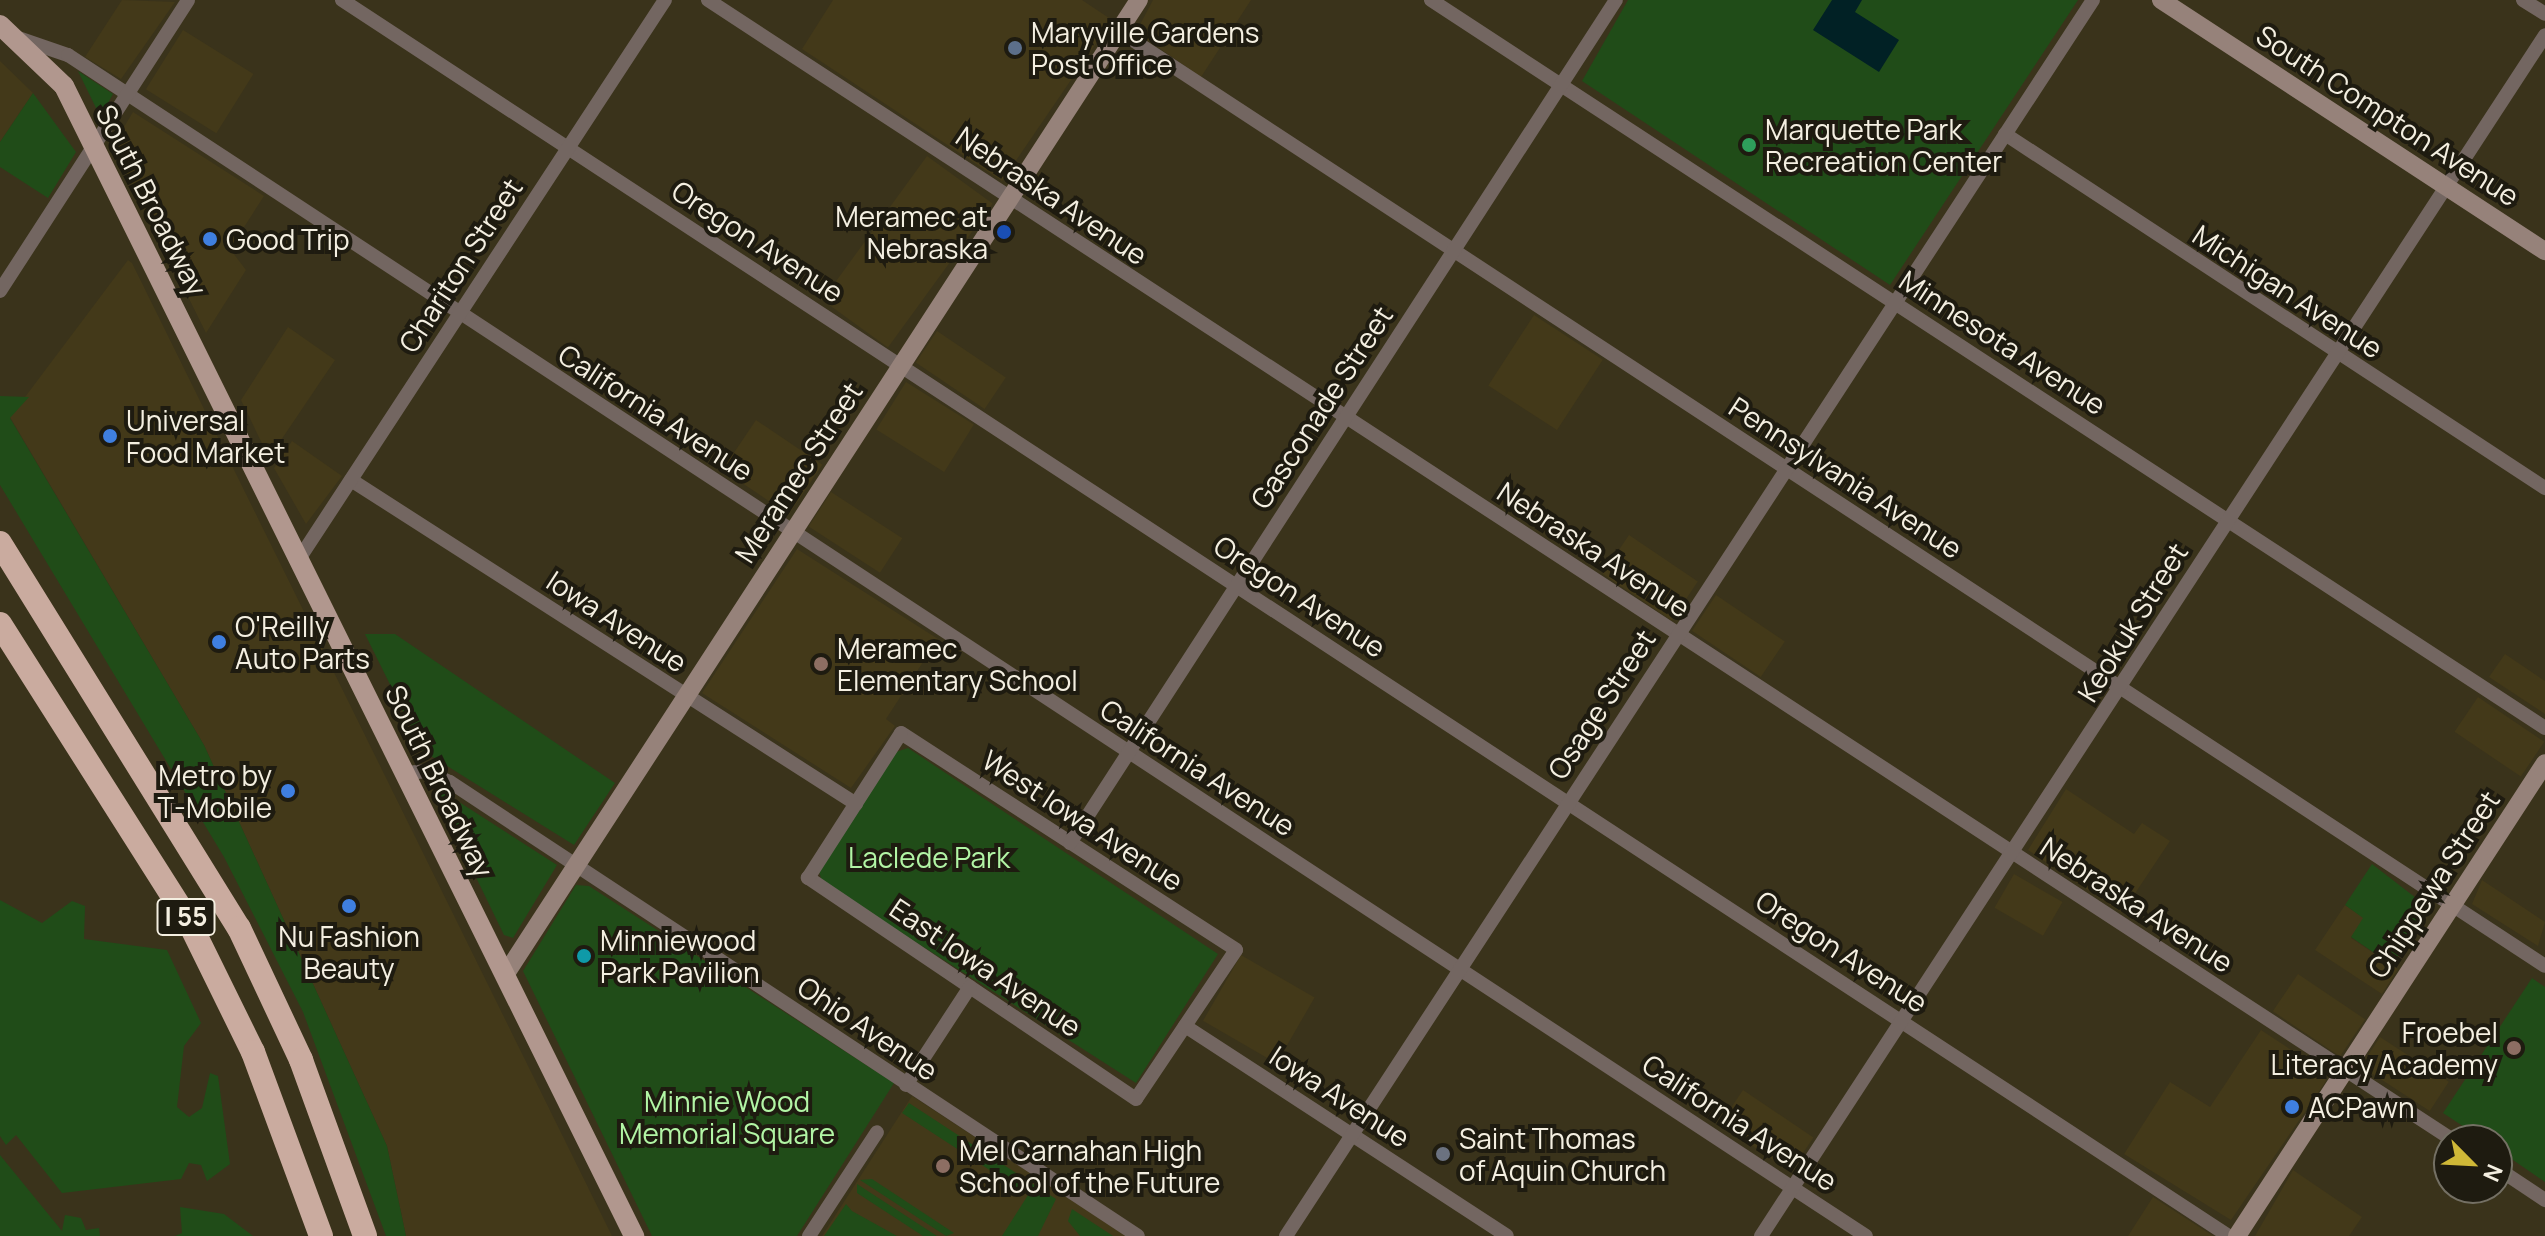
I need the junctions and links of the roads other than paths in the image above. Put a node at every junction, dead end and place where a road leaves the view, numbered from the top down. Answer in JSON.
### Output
{"nodes":[{"id":1,"x":188,"y":0,"type":"edge"},
{"id":2,"x":342,"y":0,"type":"edge"},
{"id":3,"x":665,"y":0,"type":"edge"},
{"id":4,"x":708,"y":0,"type":"edge"},
{"id":5,"x":1139,"y":0,"type":"edge"},
{"id":6,"x":1431,"y":0,"type":"edge"},
{"id":7,"x":1616,"y":0,"type":"edge"},
{"id":8,"x":2093,"y":0,"type":"edge"},
{"id":9,"x":2161,"y":0,"type":"edge"},
{"id":10,"x":2523,"y":0,"type":"edge"},
{"id":11,"x":2545,"y":14,"type":"edge"},
{"id":12,"x":8,"y":31,"type":"edge"},
{"id":13,"x":1119,"y":31,"type":"junction"},
{"id":14,"x":2545,"y":35,"type":"edge"},
{"id":15,"x":1560,"y":85,"type":"junction"},
{"id":16,"x":127,"y":95,"type":"junction"},
{"id":17,"x":2005,"y":134,"type":"junction"},
{"id":18,"x":94,"y":146,"type":"junction"},
{"id":19,"x":568,"y":148,"type":"junction"},
{"id":20,"x":2447,"y":186,"type":"junction"},
{"id":21,"x":1010,"y":198,"type":"junction"},
{"id":22,"x":1453,"y":251,"type":"junction"},
{"id":23,"x":2545,"y":251,"type":"edge"},
{"id":24,"x":0,"y":291,"type":"edge"},
{"id":25,"x":1896,"y":301,"type":"junction"},
{"id":26,"x":460,"y":314,"type":"junction"},
{"id":27,"x":2336,"y":354,"type":"junction"},
{"id":28,"x":901,"y":366,"type":"junction"},
{"id":29,"x":1345,"y":418,"type":"junction"},
{"id":30,"x":1786,"y":468,"type":"junction"},
{"id":31,"x":351,"y":480,"type":"junction"},
{"id":32,"x":2545,"y":488,"type":"edge"},
{"id":33,"x":2228,"y":520,"type":"junction"},
{"id":34,"x":793,"y":532,"type":"junction"},
{"id":35,"x":0,"y":543,"type":"edge"},
{"id":36,"x":299,"y":559,"type":"junction"},
{"id":37,"x":1236,"y":586,"type":"junction"},
{"id":38,"x":0,"y":624,"type":"edge"},
{"id":39,"x":1677,"y":634,"type":"junction"},
{"id":40,"x":2122,"y":689,"type":"junction"},
{"id":41,"x":686,"y":697,"type":"junction"},
{"id":42,"x":2545,"y":728,"type":"edge"},
{"id":43,"x":1128,"y":753,"type":"junction"},
{"id":44,"x":2545,"y":763,"type":"edge"},
{"id":45,"x":405,"y":773,"type":"junction"},
{"id":46,"x":1569,"y":803,"type":"junction"},
{"id":47,"x":856,"y":804,"type":"junction"},
{"id":48,"x":1070,"y":843,"type":"junction"},
{"id":49,"x":2013,"y":854,"type":"junction"},
{"id":50,"x":577,"y":864,"type":"junction"},
{"id":51,"x":2452,"y":905,"type":"junction"},
{"id":52,"x":2545,"y":966,"type":"edge"},
{"id":53,"x":1459,"y":968,"type":"junction"},
{"id":54,"x":505,"y":975,"type":"junction"},
{"id":55,"x":970,"y":987,"type":"junction"},
{"id":56,"x":1902,"y":1022,"type":"junction"},
{"id":57,"x":1185,"y":1026,"type":"junction"},
{"id":58,"x":2345,"y":1071,"type":"junction"},
{"id":59,"x":906,"y":1085,"type":"junction"},
{"id":60,"x":2433,"y":1127,"type":"edge"},
{"id":61,"x":877,"y":1132,"type":"dead end"},
{"id":62,"x":1351,"y":1135,"type":"junction"},
{"id":63,"x":2513,"y":1179,"type":"edge"},
{"id":64,"x":1793,"y":1188,"type":"junction"},
{"id":65,"x":2545,"y":1200,"type":"edge"},
{"id":66,"x":321,"y":1236,"type":"edge"},
{"id":67,"x":365,"y":1236,"type":"edge"},
{"id":68,"x":634,"y":1236,"type":"edge"},
{"id":69,"x":809,"y":1236,"type":"edge"},
{"id":70,"x":1138,"y":1236,"type":"edge"},
{"id":71,"x":1286,"y":1236,"type":"edge"},
{"id":72,"x":1507,"y":1236,"type":"edge"},
{"id":73,"x":1761,"y":1236,"type":"edge"},
{"id":74,"x":1866,"y":1236,"type":"edge"},
{"id":75,"x":2229,"y":1236,"type":"edge"},
{"id":76,"x":2237,"y":1236,"type":"edge"}],
"edges":[{"from":1,"to":16,"type":"street"},
{"from":2,"to":19,"type":"street","name":"Oregon Avenue"},
{"from":3,"to":19,"type":"street","name":"Chariton Street"},
{"from":4,"to":21,"type":"street","name":"Nebraska Avenue"},
{"from":5,"to":13,"type":"street","name":"Meramec Street"},
{"from":6,"to":15,"type":"street","name":"Minnesota Avenue"},
{"from":7,"to":15,"type":"street","name":"Gasconade Street"},
{"from":8,"to":17,"type":"street","name":"Osage Street"},
{"from":9,"to":20,"type":"street","name":"South Compton Avenue"},
{"from":10,"to":11,"type":"street"},
{"from":12,"to":16,"type":"street","name":"California Avenue"},
{"from":12,"to":18,"type":"main road","name":"South Broadway"},
{"from":13,"to":21,"type":"street","name":"Meramec Street"},
{"from":13,"to":22,"type":"street","name":"Pennsylvania Avenue"},
{"from":14,"to":20,"type":"street","name":"Keokuk Street"},
{"from":15,"to":22,"type":"street","name":"Gasconade Street"},
{"from":15,"to":25,"type":"street","name":"Minnesota Avenue"},
{"from":16,"to":18,"type":"street"},
{"from":16,"to":26,"type":"street","name":"California Avenue"},
{"from":17,"to":25,"type":"street","name":"Osage Street"},
{"from":17,"to":27,"type":"street","name":"Michigan Avenue"},
{"from":18,"to":24,"type":"street"},
{"from":18,"to":36,"type":"main road","name":"South Broadway"},
{"from":19,"to":26,"type":"street","name":"Chariton Street"},
{"from":19,"to":28,"type":"street","name":"Oregon Avenue"},
{"from":20,"to":23,"type":"street","name":"South Compton Avenue"},
{"from":20,"to":27,"type":"street","name":"Keokuk Street"},
{"from":21,"to":28,"type":"street","name":"Meramec Street"},
{"from":21,"to":29,"type":"street","name":"Nebraska Avenue"},
{"from":22,"to":29,"type":"street","name":"Gasconade Street"},
{"from":22,"to":30,"type":"street","name":"Pennsylvania Avenue"},
{"from":25,"to":30,"type":"street","name":"Osage Street"},
{"from":25,"to":33,"type":"street","name":"Minnesota Avenue"},
{"from":26,"to":31,"type":"street","name":"Chariton Street"},
{"from":26,"to":34,"type":"street","name":"California Avenue"},
{"from":27,"to":32,"type":"street","name":"Michigan Avenue"},
{"from":27,"to":33,"type":"street","name":"Keokuk Street"},
{"from":28,"to":34,"type":"street","name":"Meramec Street"},
{"from":28,"to":37,"type":"street","name":"Oregon Avenue"},
{"from":29,"to":37,"type":"street","name":"Gasconade Street"},
{"from":29,"to":39,"type":"street","name":"Nebraska Avenue"},
{"from":30,"to":39,"type":"street","name":"Osage Street"},
{"from":30,"to":40,"type":"street","name":"Pennsylvania Avenue"},
{"from":31,"to":36,"type":"street","name":"Chariton Street"},
{"from":31,"to":41,"type":"street","name":"Iowa Avenue"},
{"from":33,"to":40,"type":"street","name":"Keokuk Street"},
{"from":33,"to":42,"type":"street","name":"Minnesota Avenue"},
{"from":34,"to":41,"type":"street","name":"Meramec Street"},
{"from":34,"to":43,"type":"street","name":"California Avenue"},
{"from":35,"to":67,"type":"highway","number":"I 55"},
{"from":36,"to":45,"type":"main road","name":"South Broadway"},
{"from":37,"to":43,"type":"street","name":"Gasconade Street"},
{"from":37,"to":46,"type":"street","name":"Oregon Avenue"},
{"from":38,"to":66,"type":"highway","number":"I 55"},
{"from":39,"to":46,"type":"street","name":"Osage Street"},
{"from":39,"to":49,"type":"street","name":"Nebraska Avenue"},
{"from":40,"to":49,"type":"street","name":"Keokuk Street"},
{"from":40,"to":51,"type":"street","name":"Pennsylvania Avenue"},
{"from":41,"to":47,"type":"street","name":"Iowa Avenue"},
{"from":41,"to":50,"type":"street","name":"Meramec Street"},
{"from":43,"to":48,"type":"street","name":"Gasconade Street"},
{"from":43,"to":53,"type":"street","name":"California Avenue"},
{"from":44,"to":51,"type":"street","name":"Chippewa Street"},
{"from":45,"to":50,"type":"street","name":"Ohio Avenue"},
{"from":45,"to":54,"type":"main road","name":"South Broadway"},
{"from":46,"to":53,"type":"street","name":"Osage Street"},
{"from":46,"to":56,"type":"street","name":"Oregon Avenue"},
{"from":47,"to":48,"type":"street","name":"West Iowa Avenue"},
{"from":47,"to":55,"type":"street","name":"East Iowa Avenue"},
{"from":48,"to":57,"type":"street","name":"West Iowa Avenue"},
{"from":49,"to":56,"type":"street","name":"Keokuk Street"},
{"from":49,"to":58,"type":"street","name":"Nebraska Avenue"},
{"from":50,"to":54,"type":"street","name":"Meramec Street"},
{"from":50,"to":59,"type":"street","name":"Ohio Avenue"},
{"from":51,"to":52,"type":"street","name":"Pennsylvania Avenue"},
{"from":51,"to":58,"type":"street","name":"Chippewa Street"},
{"from":53,"to":62,"type":"street","name":"Osage Street"},
{"from":53,"to":64,"type":"street","name":"California Avenue"},
{"from":54,"to":68,"type":"main road","name":"South Broadway"},
{"from":55,"to":57,"type":"street","name":"East Iowa Avenue"},
{"from":55,"to":59,"type":"street"},
{"from":56,"to":64,"type":"street","name":"Keokuk Street"},
{"from":56,"to":75,"type":"street","name":"Oregon Avenue"},
{"from":57,"to":62,"type":"street","name":"Iowa Avenue"},
{"from":58,"to":60,"type":"street","name":"Nebraska Avenue"},
{"from":58,"to":76,"type":"street","name":"Chippewa Street"},
{"from":59,"to":70,"type":"street","name":"Ohio Avenue"},
{"from":61,"to":69,"type":"street"},
{"from":62,"to":71,"type":"street","name":"Osage Street"},
{"from":62,"to":72,"type":"street","name":"Iowa Avenue"},
{"from":63,"to":65,"type":"street"},
{"from":64,"to":73,"type":"street","name":"Keokuk Street"},
{"from":64,"to":74,"type":"street","name":"California Avenue"}]}
